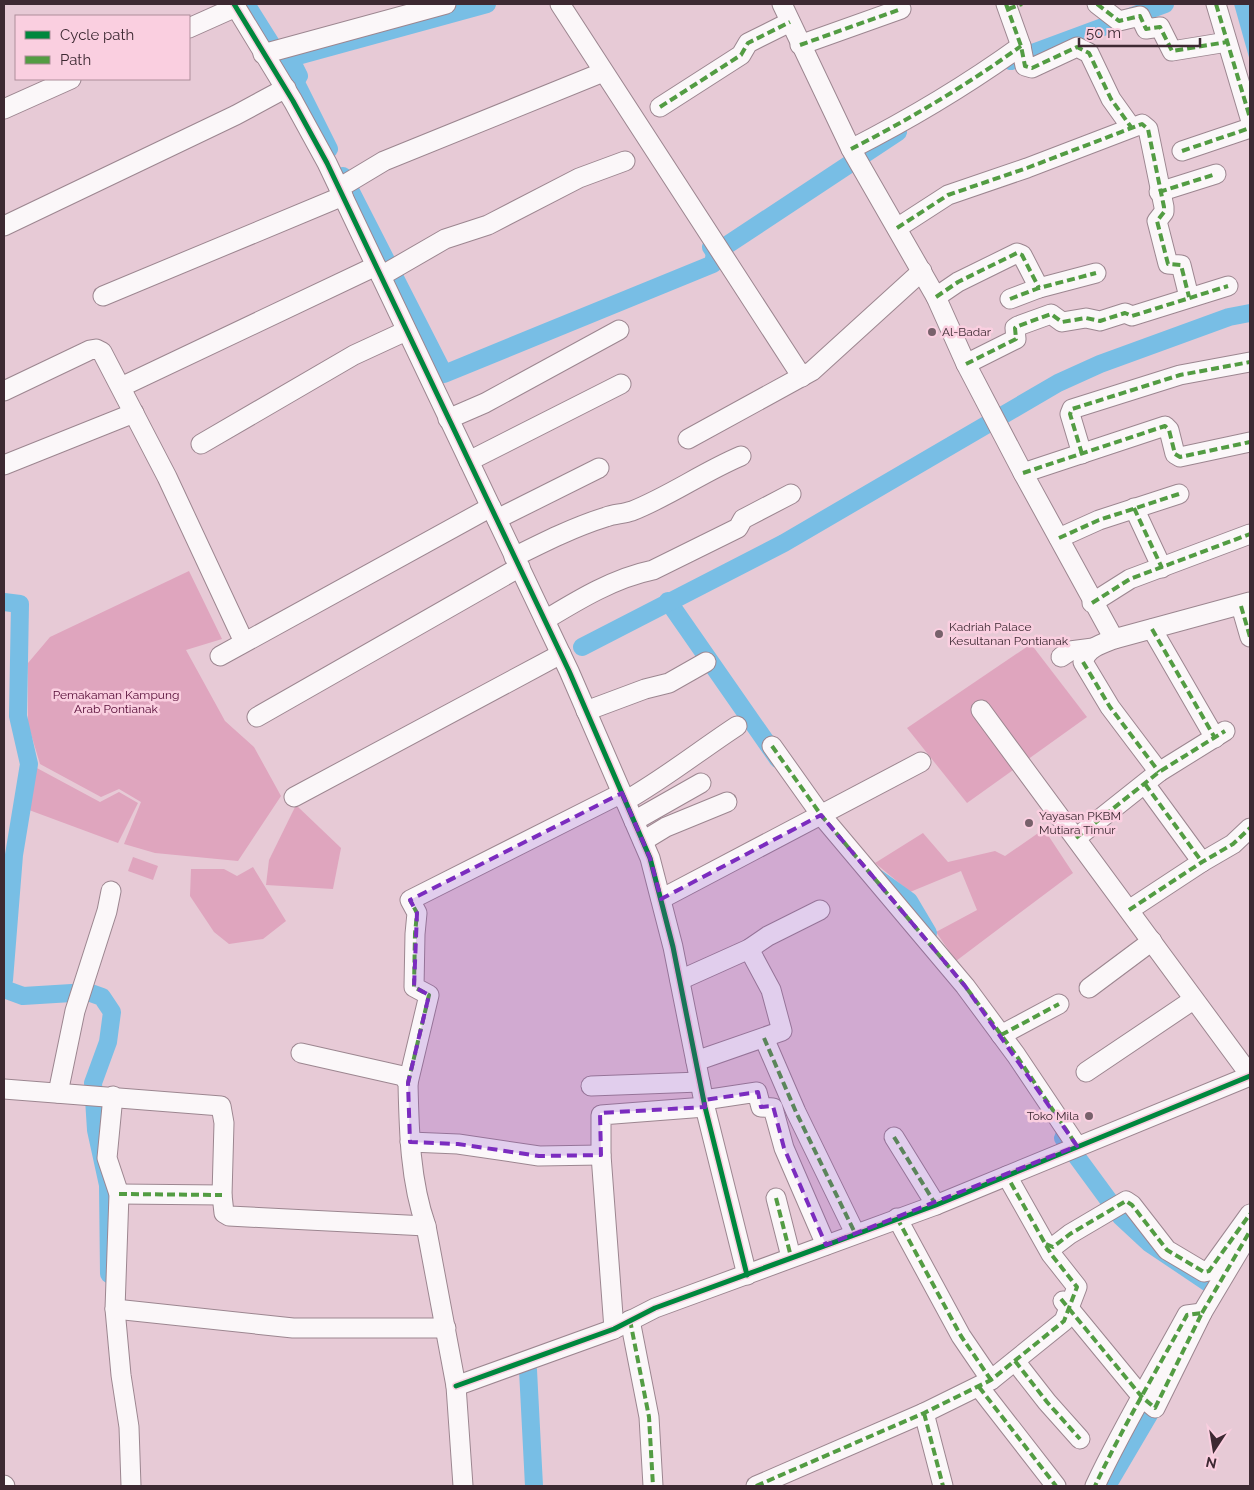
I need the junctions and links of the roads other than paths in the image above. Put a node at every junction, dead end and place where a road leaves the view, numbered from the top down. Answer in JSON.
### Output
{"nodes":[{"id":1,"x":446,"y":4,"type":"edge"},
{"id":2,"x":560,"y":4,"type":"edge"},
{"id":3,"x":782,"y":4,"type":"edge"},
{"id":4,"x":1097,"y":4,"type":"edge"},
{"id":5,"x":1216,"y":4,"type":"edge"},
{"id":6,"x":1012,"y":5,"type":"edge"},
{"id":7,"x":235,"y":6,"type":"edge"},
{"id":8,"x":901,"y":9,"type":"dead end"},
{"id":9,"x":790,"y":22,"type":"junction"},
{"id":10,"x":190,"y":28,"type":"edge"},
{"id":11,"x":1227,"y":42,"type":"junction"},
{"id":12,"x":800,"y":45,"type":"junction"},
{"id":13,"x":1022,"y":53,"type":"junction"},
{"id":14,"x":263,"y":54,"type":"junction"},
{"id":15,"x":596,"y":75,"type":"dead end"},
{"id":16,"x":69,"y":80,"type":"edge"},
{"id":17,"x":289,"y":93,"type":"junction"},
{"id":18,"x":660,"y":107,"type":"dead end"},
{"id":19,"x":4,"y":109,"type":"edge"},
{"id":20,"x":1250,"y":118,"type":"edge"},
{"id":21,"x":1131,"y":127,"type":"junction"},
{"id":22,"x":1250,"y":128,"type":"edge"},
{"id":23,"x":1182,"y":151,"type":"dead end"},
{"id":24,"x":852,"y":152,"type":"junction"},
{"id":25,"x":625,"y":161,"type":"dead end"},
{"id":26,"x":1216,"y":174,"type":"dead end"},
{"id":27,"x":341,"y":192,"type":"junction"},
{"id":28,"x":1159,"y":192,"type":"junction"},
{"id":29,"x":4,"y":226,"type":"edge"},
{"id":30,"x":897,"y":228,"type":"junction"},
{"id":31,"x":378,"y":271,"type":"junction"},
{"id":32,"x":922,"y":271,"type":"junction"},
{"id":33,"x":1096,"y":273,"type":"dead end"},
{"id":34,"x":1228,"y":286,"type":"dead end"},
{"id":35,"x":1039,"y":288,"type":"junction"},
{"id":36,"x":103,"y":296,"type":"dead end"},
{"id":37,"x":936,"y":297,"type":"junction"},
{"id":38,"x":1189,"y":297,"type":"junction"},
{"id":39,"x":1010,"y":299,"type":"dead end"},
{"id":40,"x":620,"y":330,"type":"dead end"},
{"id":41,"x":406,"y":331,"type":"junction"},
{"id":42,"x":1250,"y":362,"type":"edge"},
{"id":43,"x":966,"y":364,"type":"junction"},
{"id":44,"x":802,"y":377,"type":"junction"},
{"id":45,"x":621,"y":384,"type":"dead end"},
{"id":46,"x":121,"y":387,"type":"junction"},
{"id":47,"x":4,"y":391,"type":"edge"},
{"id":48,"x":134,"y":413,"type":"junction"},
{"id":49,"x":448,"y":419,"type":"junction"},
{"id":50,"x":688,"y":439,"type":"dead end"},
{"id":51,"x":1250,"y":442,"type":"edge"},
{"id":52,"x":202,"y":444,"type":"dead end"},
{"id":53,"x":1082,"y":454,"type":"junction"},
{"id":54,"x":741,"y":456,"type":"dead end"},
{"id":55,"x":469,"y":461,"type":"junction"},
{"id":56,"x":4,"y":465,"type":"edge"},
{"id":57,"x":599,"y":468,"type":"dead end"},
{"id":58,"x":1023,"y":473,"type":"junction"},
{"id":59,"x":791,"y":494,"type":"dead end"},
{"id":60,"x":1179,"y":494,"type":"dead end"},
{"id":61,"x":1134,"y":508,"type":"junction"},
{"id":62,"x":494,"y":513,"type":"junction"},
{"id":63,"x":1250,"y":534,"type":"edge"},
{"id":64,"x":1059,"y":538,"type":"junction"},
{"id":65,"x":517,"y":562,"type":"junction"},
{"id":66,"x":1162,"y":568,"type":"junction"},
{"id":67,"x":1092,"y":603,"type":"junction"},
{"id":68,"x":1246,"y":604,"type":"edge"},
{"id":69,"x":545,"y":620,"type":"junction"},
{"id":70,"x":1152,"y":629,"type":"junction"},
{"id":71,"x":1250,"y":637,"type":"edge"},
{"id":72,"x":1114,"y":639,"type":"junction"},
{"id":73,"x":244,"y":642,"type":"junction"},
{"id":74,"x":1093,"y":648,"type":"junction"},
{"id":75,"x":561,"y":654,"type":"junction"},
{"id":76,"x":220,"y":656,"type":"dead end"},
{"id":77,"x":1061,"y":657,"type":"dead end"},
{"id":78,"x":706,"y":662,"type":"dead end"},
{"id":79,"x":981,"y":710,"type":"dead end"},
{"id":80,"x":586,"y":711,"type":"junction"},
{"id":81,"x":257,"y":717,"type":"dead end"},
{"id":82,"x":737,"y":726,"type":"dead end"},
{"id":83,"x":772,"y":746,"type":"dead end"},
{"id":84,"x":921,"y":762,"type":"dead end"},
{"id":85,"x":1152,"y":778,"type":"junction"},
{"id":86,"x":701,"y":783,"type":"dead end"},
{"id":87,"x":294,"y":797,"type":"dead end"},
{"id":88,"x":624,"y":797,"type":"junction"},
{"id":89,"x":727,"y":802,"type":"dead end"},
{"id":90,"x":821,"y":815,"type":"junction"},
{"id":91,"x":634,"y":821,"type":"junction"},
{"id":92,"x":1250,"y":828,"type":"edge"},
{"id":93,"x":1076,"y":838,"type":"junction"},
{"id":94,"x":643,"y":841,"type":"junction"},
{"id":95,"x":1202,"y":862,"type":"junction"},
{"id":96,"x":111,"y":891,"type":"dead end"},
{"id":97,"x":661,"y":899,"type":"junction"},
{"id":98,"x":820,"y":910,"type":"dead end"},
{"id":99,"x":1129,"y":910,"type":"junction"},
{"id":100,"x":1152,"y":941,"type":"junction"},
{"id":101,"x":749,"y":949,"type":"junction"},
{"id":102,"x":680,"y":980,"type":"junction"},
{"id":103,"x":1088,"y":988,"type":"dead end"},
{"id":104,"x":1193,"y":1000,"type":"junction"},
{"id":105,"x":1059,"y":1004,"type":"dead end"},
{"id":106,"x":1001,"y":1035,"type":"junction"},
{"id":107,"x":764,"y":1038,"type":"junction"},
{"id":108,"x":301,"y":1053,"type":"dead end"},
{"id":109,"x":696,"y":1061,"type":"junction"},
{"id":110,"x":1086,"y":1072,"type":"dead end"},
{"id":111,"x":1250,"y":1076,"type":"edge"},
{"id":112,"x":408,"y":1082,"type":"junction"},
{"id":113,"x":700,"y":1082,"type":"junction"},
{"id":114,"x":590,"y":1086,"type":"dead end"},
{"id":115,"x":4,"y":1089,"type":"edge"},
{"id":116,"x":58,"y":1093,"type":"junction"},
{"id":117,"x":108,"y":1096,"type":"junction"},
{"id":118,"x":705,"y":1104,"type":"junction"},
{"id":119,"x":894,"y":1137,"type":"dead end"},
{"id":120,"x":410,"y":1142,"type":"junction"},
{"id":121,"x":1068,"y":1149,"type":"junction"},
{"id":122,"x":601,"y":1155,"type":"junction"},
{"id":123,"x":1007,"y":1176,"type":"junction"},
{"id":124,"x":119,"y":1194,"type":"junction"},
{"id":125,"x":222,"y":1195,"type":"junction"},
{"id":126,"x":776,"y":1198,"type":"dead end"},
{"id":127,"x":936,"y":1205,"type":"junction"},
{"id":128,"x":897,"y":1218,"type":"junction"},
{"id":129,"x":1249,"y":1223,"type":"edge"},
{"id":130,"x":426,"y":1226,"type":"junction"},
{"id":131,"x":855,"y":1233,"type":"junction"},
{"id":132,"x":1046,"y":1244,"type":"junction"},
{"id":133,"x":826,"y":1245,"type":"junction"},
{"id":134,"x":791,"y":1257,"type":"junction"},
{"id":135,"x":746,"y":1275,"type":"junction"},
{"id":136,"x":1065,"y":1304,"type":"junction"},
{"id":137,"x":115,"y":1309,"type":"junction"},
{"id":138,"x":622,"y":1324,"type":"junction"},
{"id":139,"x":446,"y":1328,"type":"junction"},
{"id":140,"x":1015,"y":1361,"type":"junction"},
{"id":141,"x":985,"y":1384,"type":"junction"},
{"id":142,"x":456,"y":1386,"type":"junction"},
{"id":143,"x":1142,"y":1397,"type":"junction"},
{"id":144,"x":924,"y":1412,"type":"junction"},
{"id":145,"x":1080,"y":1439,"type":"dead end"},
{"id":146,"x":761,"y":1485,"type":"edge"},
{"id":147,"x":131,"y":1486,"type":"edge"},
{"id":148,"x":463,"y":1486,"type":"edge"},
{"id":149,"x":653,"y":1486,"type":"edge"},
{"id":150,"x":943,"y":1486,"type":"edge"},
{"id":151,"x":1056,"y":1486,"type":"edge"},
{"id":152,"x":1095,"y":1486,"type":"edge"}],
"edges":[{"from":1,"to":14,"type":"street"},
{"from":2,"to":44,"type":"street"},
{"from":3,"to":9,"type":"street"},
{"from":4,"to":11,"type":"street"},
{"from":5,"to":11,"type":"street"},
{"from":6,"to":13,"type":"street"},
{"from":7,"to":10,"type":"street"},
{"from":7,"to":14,"type":"street"},
{"from":8,"to":12,"type":"street"},
{"from":9,"to":12,"type":"street"},
{"from":9,"to":18,"type":"street"},
{"from":11,"to":20,"type":"street"},
{"from":12,"to":24,"type":"street"},
{"from":13,"to":21,"type":"street"},
{"from":13,"to":24,"type":"street"},
{"from":14,"to":17,"type":"street"},
{"from":15,"to":27,"type":"street"},
{"from":16,"to":19,"type":"street"},
{"from":17,"to":27,"type":"street"},
{"from":17,"to":29,"type":"street"},
{"from":21,"to":28,"type":"street"},
{"from":21,"to":30,"type":"street"},
{"from":22,"to":23,"type":"street"},
{"from":24,"to":30,"type":"street"},
{"from":25,"to":31,"type":"street"},
{"from":26,"to":28,"type":"street"},
{"from":27,"to":31,"type":"street"},
{"from":27,"to":36,"type":"street"},
{"from":28,"to":38,"type":"street"},
{"from":30,"to":32,"type":"street"},
{"from":31,"to":41,"type":"street"},
{"from":31,"to":46,"type":"street"},
{"from":32,"to":37,"type":"street"},
{"from":32,"to":44,"type":"street"},
{"from":33,"to":35,"type":"street"},
{"from":34,"to":38,"type":"street"},
{"from":35,"to":37,"type":"street"},
{"from":35,"to":39,"type":"street"},
{"from":37,"to":43,"type":"street"},
{"from":38,"to":43,"type":"street"},
{"from":40,"to":49,"type":"street"},
{"from":41,"to":49,"type":"street"},
{"from":41,"to":52,"type":"street"},
{"from":42,"to":53,"type":"street"},
{"from":43,"to":58,"type":"street"},
{"from":44,"to":50,"type":"street"},
{"from":45,"to":55,"type":"street"},
{"from":46,"to":47,"type":"street"},
{"from":46,"to":48,"type":"street"},
{"from":48,"to":56,"type":"street"},
{"from":48,"to":73,"type":"street"},
{"from":49,"to":55,"type":"street"},
{"from":51,"to":53,"type":"street"},
{"from":53,"to":58,"type":"street"},
{"from":54,"to":65,"type":"street"},
{"from":55,"to":62,"type":"street"},
{"from":57,"to":62,"type":"street"},
{"from":58,"to":64,"type":"street"},
{"from":59,"to":69,"type":"street"},
{"from":60,"to":61,"type":"street"},
{"from":61,"to":64,"type":"street"},
{"from":61,"to":66,"type":"street"},
{"from":62,"to":65,"type":"street"},
{"from":62,"to":73,"type":"street"},
{"from":63,"to":66,"type":"street"},
{"from":64,"to":67,"type":"street"},
{"from":65,"to":69,"type":"street"},
{"from":65,"to":81,"type":"street"},
{"from":66,"to":67,"type":"street"},
{"from":67,"to":72,"type":"street"},
{"from":68,"to":70,"type":"street"},
{"from":68,"to":71,"type":"street"},
{"from":69,"to":75,"type":"street"},
{"from":70,"to":72,"type":"street"},
{"from":70,"to":85,"type":"street"},
{"from":72,"to":74,"type":"street"},
{"from":73,"to":76,"type":"street"},
{"from":74,"to":77,"type":"street"},
{"from":74,"to":85,"type":"street"},
{"from":75,"to":80,"type":"street"},
{"from":75,"to":87,"type":"street"},
{"from":78,"to":80,"type":"street"},
{"from":79,"to":93,"type":"street"},
{"from":80,"to":88,"type":"street"},
{"from":82,"to":88,"type":"street"},
{"from":83,"to":90,"type":"street"},
{"from":84,"to":90,"type":"street"},
{"from":85,"to":93,"type":"street"},
{"from":85,"to":95,"type":"street"},
{"from":86,"to":91,"type":"street"},
{"from":88,"to":91,"type":"street"},
{"from":88,"to":112,"type":"street"},
{"from":89,"to":94,"type":"street"},
{"from":90,"to":97,"type":"street"},
{"from":90,"to":106,"type":"street"},
{"from":91,"to":94,"type":"street"},
{"from":92,"to":95,"type":"street"},
{"from":93,"to":99,"type":"street"},
{"from":94,"to":97,"type":"street"},
{"from":95,"to":99,"type":"street"},
{"from":96,"to":116,"type":"street"},
{"from":97,"to":102,"type":"street"},
{"from":98,"to":101,"type":"street"},
{"from":99,"to":100,"type":"street"},
{"from":100,"to":103,"type":"street"},
{"from":100,"to":104,"type":"street"},
{"from":101,"to":102,"type":"street"},
{"from":101,"to":107,"type":"street"},
{"from":102,"to":109,"type":"street"},
{"from":104,"to":110,"type":"street"},
{"from":104,"to":111,"type":"street"},
{"from":105,"to":106,"type":"street"},
{"from":106,"to":121,"type":"street"},
{"from":107,"to":109,"type":"street"},
{"from":107,"to":131,"type":"street"},
{"from":108,"to":112,"type":"street"},
{"from":109,"to":113,"type":"street"},
{"from":111,"to":121,"type":"street"},
{"from":112,"to":120,"type":"street"},
{"from":113,"to":114,"type":"street"},
{"from":113,"to":118,"type":"street"},
{"from":115,"to":116,"type":"street"},
{"from":116,"to":117,"type":"street"},
{"from":117,"to":124,"type":"street"},
{"from":117,"to":125,"type":"street"},
{"from":118,"to":122,"type":"street"},
{"from":118,"to":133,"type":"street"},
{"from":118,"to":135,"type":"street"},
{"from":119,"to":127,"type":"street"},
{"from":120,"to":122,"type":"street"},
{"from":120,"to":130,"type":"street"},
{"from":121,"to":123,"type":"street"},
{"from":122,"to":138,"type":"street"},
{"from":123,"to":127,"type":"street"},
{"from":123,"to":132,"type":"street"},
{"from":124,"to":125,"type":"street"},
{"from":124,"to":137,"type":"street"},
{"from":125,"to":130,"type":"street"},
{"from":126,"to":134,"type":"street"},
{"from":127,"to":128,"type":"street"},
{"from":128,"to":131,"type":"street"},
{"from":128,"to":141,"type":"street"},
{"from":129,"to":132,"type":"street"},
{"from":129,"to":143,"type":"street"},
{"from":130,"to":139,"type":"street"},
{"from":131,"to":133,"type":"street"},
{"from":132,"to":136,"type":"street"},
{"from":133,"to":134,"type":"street"},
{"from":134,"to":135,"type":"street"},
{"from":135,"to":138,"type":"street"},
{"from":136,"to":140,"type":"street"},
{"from":136,"to":143,"type":"street"},
{"from":137,"to":139,"type":"street"},
{"from":137,"to":147,"type":"street"},
{"from":138,"to":142,"type":"street"},
{"from":138,"to":149,"type":"street"},
{"from":139,"to":142,"type":"street"},
{"from":140,"to":141,"type":"street"},
{"from":140,"to":145,"type":"street"},
{"from":141,"to":144,"type":"street"},
{"from":141,"to":151,"type":"street"},
{"from":142,"to":148,"type":"street"},
{"from":143,"to":152,"type":"street"},
{"from":144,"to":146,"type":"street"},
{"from":144,"to":150,"type":"street"}]}
